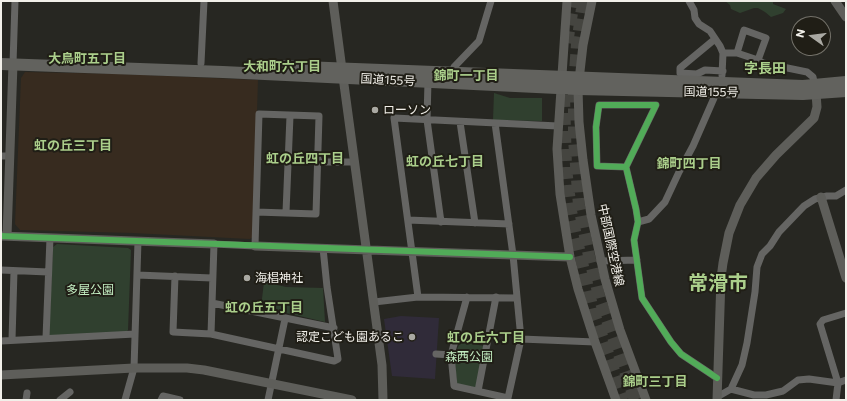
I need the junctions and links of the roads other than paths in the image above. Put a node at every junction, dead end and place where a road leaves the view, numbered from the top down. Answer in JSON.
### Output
{"nodes":[{"id":1,"x":15,"y":1,"type":"edge"},
{"id":2,"x":204,"y":1,"type":"edge"},
{"id":3,"x":333,"y":1,"type":"edge"},
{"id":4,"x":491,"y":1,"type":"edge"},
{"id":5,"x":567,"y":1,"type":"edge"},
{"id":6,"x":592,"y":1,"type":"edge"},
{"id":7,"x":689,"y":1,"type":"edge"},
{"id":8,"x":835,"y":1,"type":"edge"},
{"id":9,"x":846,"y":17,"type":"edge"},
{"id":10,"x":715,"y":39,"type":"junction"},
{"id":11,"x":723,"y":53,"type":"junction"},
{"id":12,"x":737,"y":53,"type":"junction"},
{"id":13,"x":7,"y":60,"type":"edge"},
{"id":14,"x":758,"y":60,"type":"junction"},
{"id":15,"x":201,"y":63,"type":"junction"},
{"id":16,"x":452,"y":72,"type":"junction"},
{"id":17,"x":342,"y":73,"type":"junction"},
{"id":18,"x":428,"y":82,"type":"junction"},
{"id":19,"x":846,"y":82,"type":"edge"},
{"id":20,"x":561,"y":83,"type":"junction"},
{"id":21,"x":579,"y":83,"type":"junction"},
{"id":22,"x":816,"y":89,"type":"junction"},
{"id":23,"x":846,"y":91,"type":"edge"},
{"id":24,"x":714,"y":98,"type":"dead end"},
{"id":25,"x":290,"y":116,"type":"junction"},
{"id":26,"x":427,"y":120,"type":"junction"},
{"id":27,"x":460,"y":122,"type":"junction"},
{"id":28,"x":495,"y":123,"type":"junction"},
{"id":29,"x":558,"y":126,"type":"junction"},
{"id":30,"x":5,"y":156,"type":"edge"},
{"id":31,"x":318,"y":162,"type":"junction"},
{"id":32,"x":355,"y":162,"type":"junction"},
{"id":33,"x":626,"y":167,"type":"junction"},
{"id":34,"x":846,"y":190,"type":"edge"},
{"id":35,"x":821,"y":197,"type":"junction"},
{"id":36,"x":256,"y":212,"type":"junction"},
{"id":37,"x":286,"y":212,"type":"junction"},
{"id":38,"x":408,"y":220,"type":"junction"},
{"id":39,"x":441,"y":222,"type":"junction"},
{"id":40,"x":638,"y":222,"type":"junction"},
{"id":41,"x":475,"y":223,"type":"junction"},
{"id":42,"x":509,"y":224,"type":"junction"},
{"id":43,"x":4,"y":236,"type":"edge"},
{"id":44,"x":50,"y":238,"type":"junction"},
{"id":45,"x":138,"y":241,"type":"junction"},
{"id":46,"x":214,"y":244,"type":"junction"},
{"id":47,"x":255,"y":246,"type":"junction"},
{"id":48,"x":323,"y":248,"type":"junction"},
{"id":49,"x":367,"y":250,"type":"junction"},
{"id":50,"x":412,"y":251,"type":"junction"},
{"id":51,"x":513,"y":255,"type":"junction"},
{"id":52,"x":570,"y":257,"type":"junction"},
{"id":53,"x":600,"y":260,"type":"junction"},
{"id":54,"x":637,"y":260,"type":"junction"},
{"id":55,"x":1,"y":270,"type":"edge"},
{"id":56,"x":14,"y":271,"type":"junction"},
{"id":57,"x":48,"y":272,"type":"junction"},
{"id":58,"x":137,"y":275,"type":"junction"},
{"id":59,"x":175,"y":276,"type":"junction"},
{"id":60,"x":212,"y":278,"type":"junction"},
{"id":61,"x":846,"y":278,"type":"edge"},
{"id":62,"x":418,"y":297,"type":"junction"},
{"id":63,"x":467,"y":297,"type":"junction"},
{"id":64,"x":496,"y":297,"type":"junction"},
{"id":65,"x":517,"y":298,"type":"junction"},
{"id":66,"x":374,"y":302,"type":"junction"},
{"id":67,"x":212,"y":304,"type":"junction"},
{"id":68,"x":846,"y":312,"type":"edge"},
{"id":69,"x":285,"y":318,"type":"junction"},
{"id":70,"x":334,"y":328,"type":"junction"},
{"id":71,"x":134,"y":334,"type":"junction"},
{"id":72,"x":211,"y":334,"type":"junction"},
{"id":73,"x":46,"y":338,"type":"junction"},
{"id":74,"x":521,"y":339,"type":"junction"},
{"id":75,"x":12,"y":340,"type":"junction"},
{"id":76,"x":1,"y":341,"type":"edge"},
{"id":77,"x":595,"y":342,"type":"junction"},
{"id":78,"x":278,"y":349,"type":"junction"},
{"id":79,"x":436,"y":354,"type":"dead end"},
{"id":80,"x":451,"y":355,"type":"junction"},
{"id":81,"x":134,"y":368,"type":"junction"},
{"id":82,"x":1,"y":375,"type":"edge"},
{"id":83,"x":717,"y":378,"type":"junction"},
{"id":84,"x":846,"y":380,"type":"edge"},
{"id":85,"x":838,"y":383,"type":"junction"},
{"id":86,"x":271,"y":384,"type":"junction"},
{"id":87,"x":731,"y":389,"type":"junction"},
{"id":88,"x":478,"y":391,"type":"junction"},
{"id":89,"x":70,"y":392,"type":"dead end"},
{"id":90,"x":508,"y":399,"type":"edge"},
{"id":91,"x":717,"y":399,"type":"edge"},
{"id":92,"x":60,"y":400,"type":"edge"},
{"id":93,"x":125,"y":400,"type":"edge"},
{"id":94,"x":161,"y":400,"type":"edge"},
{"id":95,"x":180,"y":400,"type":"edge"},
{"id":96,"x":268,"y":400,"type":"edge"},
{"id":97,"x":352,"y":400,"type":"edge"},
{"id":98,"x":383,"y":400,"type":"edge"},
{"id":99,"x":616,"y":400,"type":"edge"},
{"id":100,"x":646,"y":400,"type":"edge"},
{"id":101,"x":836,"y":400,"type":"edge"}],
"edges":[{"from":1,"to":13,"type":"street"},
{"from":2,"to":15,"type":"street"},
{"from":3,"to":17,"type":"street"},
{"from":4,"to":16,"type":"street"},
{"from":5,"to":20,"type":"street"},
{"from":6,"to":21,"type":"street","name":"中部国際空港線"},
{"from":7,"to":10,"type":"street"},
{"from":8,"to":9,"type":"street"},
{"from":10,"to":11,"type":"street"},
{"from":10,"to":11,"type":"street"},
{"from":11,"to":12,"type":"street"},
{"from":12,"to":14,"type":"street"},
{"from":12,"to":14,"type":"street"},
{"from":13,"to":15,"type":"highway","name":"国道155号"},
{"from":13,"to":17,"type":"highway","name":"国道155号"},
{"from":13,"to":30,"type":"street"},
{"from":14,"to":22,"type":"street"},
{"from":15,"to":17,"type":"highway","name":"国道155号"},
{"from":16,"to":17,"type":"highway","name":"国道155号"},
{"from":16,"to":20,"type":"highway","name":"国道155号"},
{"from":17,"to":18,"type":"highway","name":"国道155号"},
{"from":17,"to":32,"type":"street"},
{"from":18,"to":20,"type":"highway","name":"国道155号"},
{"from":18,"to":26,"type":"street"},
{"from":19,"to":22,"type":"highway","name":"国道155号"},
{"from":20,"to":21,"type":"highway","name":"国道155号"},
{"from":20,"to":29,"type":"street"},
{"from":21,"to":22,"type":"highway","name":"国道155号"},
{"from":21,"to":53,"type":"street","name":"中部国際空港線"},
{"from":22,"to":23,"type":"highway","name":"国道155号"},
{"from":22,"to":83,"type":"street"},
{"from":24,"to":40,"type":"street"},
{"from":25,"to":31,"type":"street"},
{"from":25,"to":36,"type":"street"},
{"from":25,"to":37,"type":"street"},
{"from":26,"to":27,"type":"street"},
{"from":26,"to":38,"type":"street"},
{"from":26,"to":39,"type":"street"},
{"from":27,"to":28,"type":"street"},
{"from":27,"to":41,"type":"street"},
{"from":28,"to":29,"type":"street"},
{"from":28,"to":42,"type":"street"},
{"from":29,"to":52,"type":"street"},
{"from":30,"to":43,"type":"street"},
{"from":31,"to":32,"type":"street"},
{"from":31,"to":37,"type":"street"},
{"from":32,"to":49,"type":"street"},
{"from":33,"to":33,"type":"street"},
{"from":33,"to":40,"type":"street"},
{"from":34,"to":35,"type":"street"},
{"from":35,"to":61,"type":"street"},
{"from":35,"to":87,"type":"street"},
{"from":36,"to":37,"type":"street"},
{"from":36,"to":47,"type":"street"},
{"from":38,"to":39,"type":"street"},
{"from":38,"to":50,"type":"street"},
{"from":39,"to":41,"type":"street"},
{"from":40,"to":54,"type":"street"},
{"from":41,"to":42,"type":"street"},
{"from":42,"to":51,"type":"street"},
{"from":43,"to":44,"type":"street"},
{"from":44,"to":45,"type":"street"},
{"from":44,"to":57,"type":"street"},
{"from":45,"to":46,"type":"street"},
{"from":45,"to":58,"type":"street"},
{"from":46,"to":47,"type":"street"},
{"from":46,"to":60,"type":"street"},
{"from":47,"to":48,"type":"street"},
{"from":48,"to":49,"type":"street"},
{"from":48,"to":70,"type":"street"},
{"from":49,"to":50,"type":"street"},
{"from":49,"to":66,"type":"street"},
{"from":50,"to":51,"type":"street"},
{"from":50,"to":62,"type":"street"},
{"from":51,"to":52,"type":"street"},
{"from":51,"to":65,"type":"street"},
{"from":52,"to":77,"type":"street"},
{"from":53,"to":54,"type":"street"},
{"from":53,"to":100,"type":"street","name":"中部国際空港線"},
{"from":54,"to":83,"type":"street"},
{"from":55,"to":56,"type":"street"},
{"from":56,"to":57,"type":"street"},
{"from":56,"to":75,"type":"street"},
{"from":57,"to":73,"type":"street"},
{"from":58,"to":59,"type":"street"},
{"from":58,"to":71,"type":"street"},
{"from":59,"to":60,"type":"street"},
{"from":59,"to":72,"type":"street"},
{"from":60,"to":67,"type":"street"},
{"from":62,"to":63,"type":"street"},
{"from":62,"to":66,"type":"street"},
{"from":63,"to":64,"type":"street"},
{"from":63,"to":80,"type":"street"},
{"from":64,"to":65,"type":"street"},
{"from":64,"to":88,"type":"street"},
{"from":65,"to":74,"type":"street"},
{"from":66,"to":98,"type":"street"},
{"from":67,"to":69,"type":"street"},
{"from":67,"to":72,"type":"street"},
{"from":68,"to":85,"type":"street"},
{"from":69,"to":70,"type":"street"},
{"from":69,"to":78,"type":"street"},
{"from":70,"to":78,"type":"street"},
{"from":71,"to":73,"type":"street"},
{"from":71,"to":81,"type":"street"},
{"from":72,"to":78,"type":"street"},
{"from":73,"to":75,"type":"street"},
{"from":74,"to":77,"type":"street"},
{"from":74,"to":90,"type":"street"},
{"from":75,"to":76,"type":"street"},
{"from":77,"to":99,"type":"street"},
{"from":78,"to":86,"type":"street"},
{"from":79,"to":80,"type":"street"},
{"from":80,"to":88,"type":"street"},
{"from":81,"to":82,"type":"street"},
{"from":81,"to":86,"type":"street"},
{"from":81,"to":93,"type":"street"},
{"from":83,"to":91,"type":"street"},
{"from":84,"to":85,"type":"street"},
{"from":85,"to":87,"type":"street"},
{"from":85,"to":101,"type":"street"},
{"from":86,"to":96,"type":"street"},
{"from":86,"to":97,"type":"street"},
{"from":87,"to":91,"type":"street"},
{"from":88,"to":90,"type":"street"},
{"from":89,"to":92,"type":"street"},
{"from":94,"to":95,"type":"street"}]}
